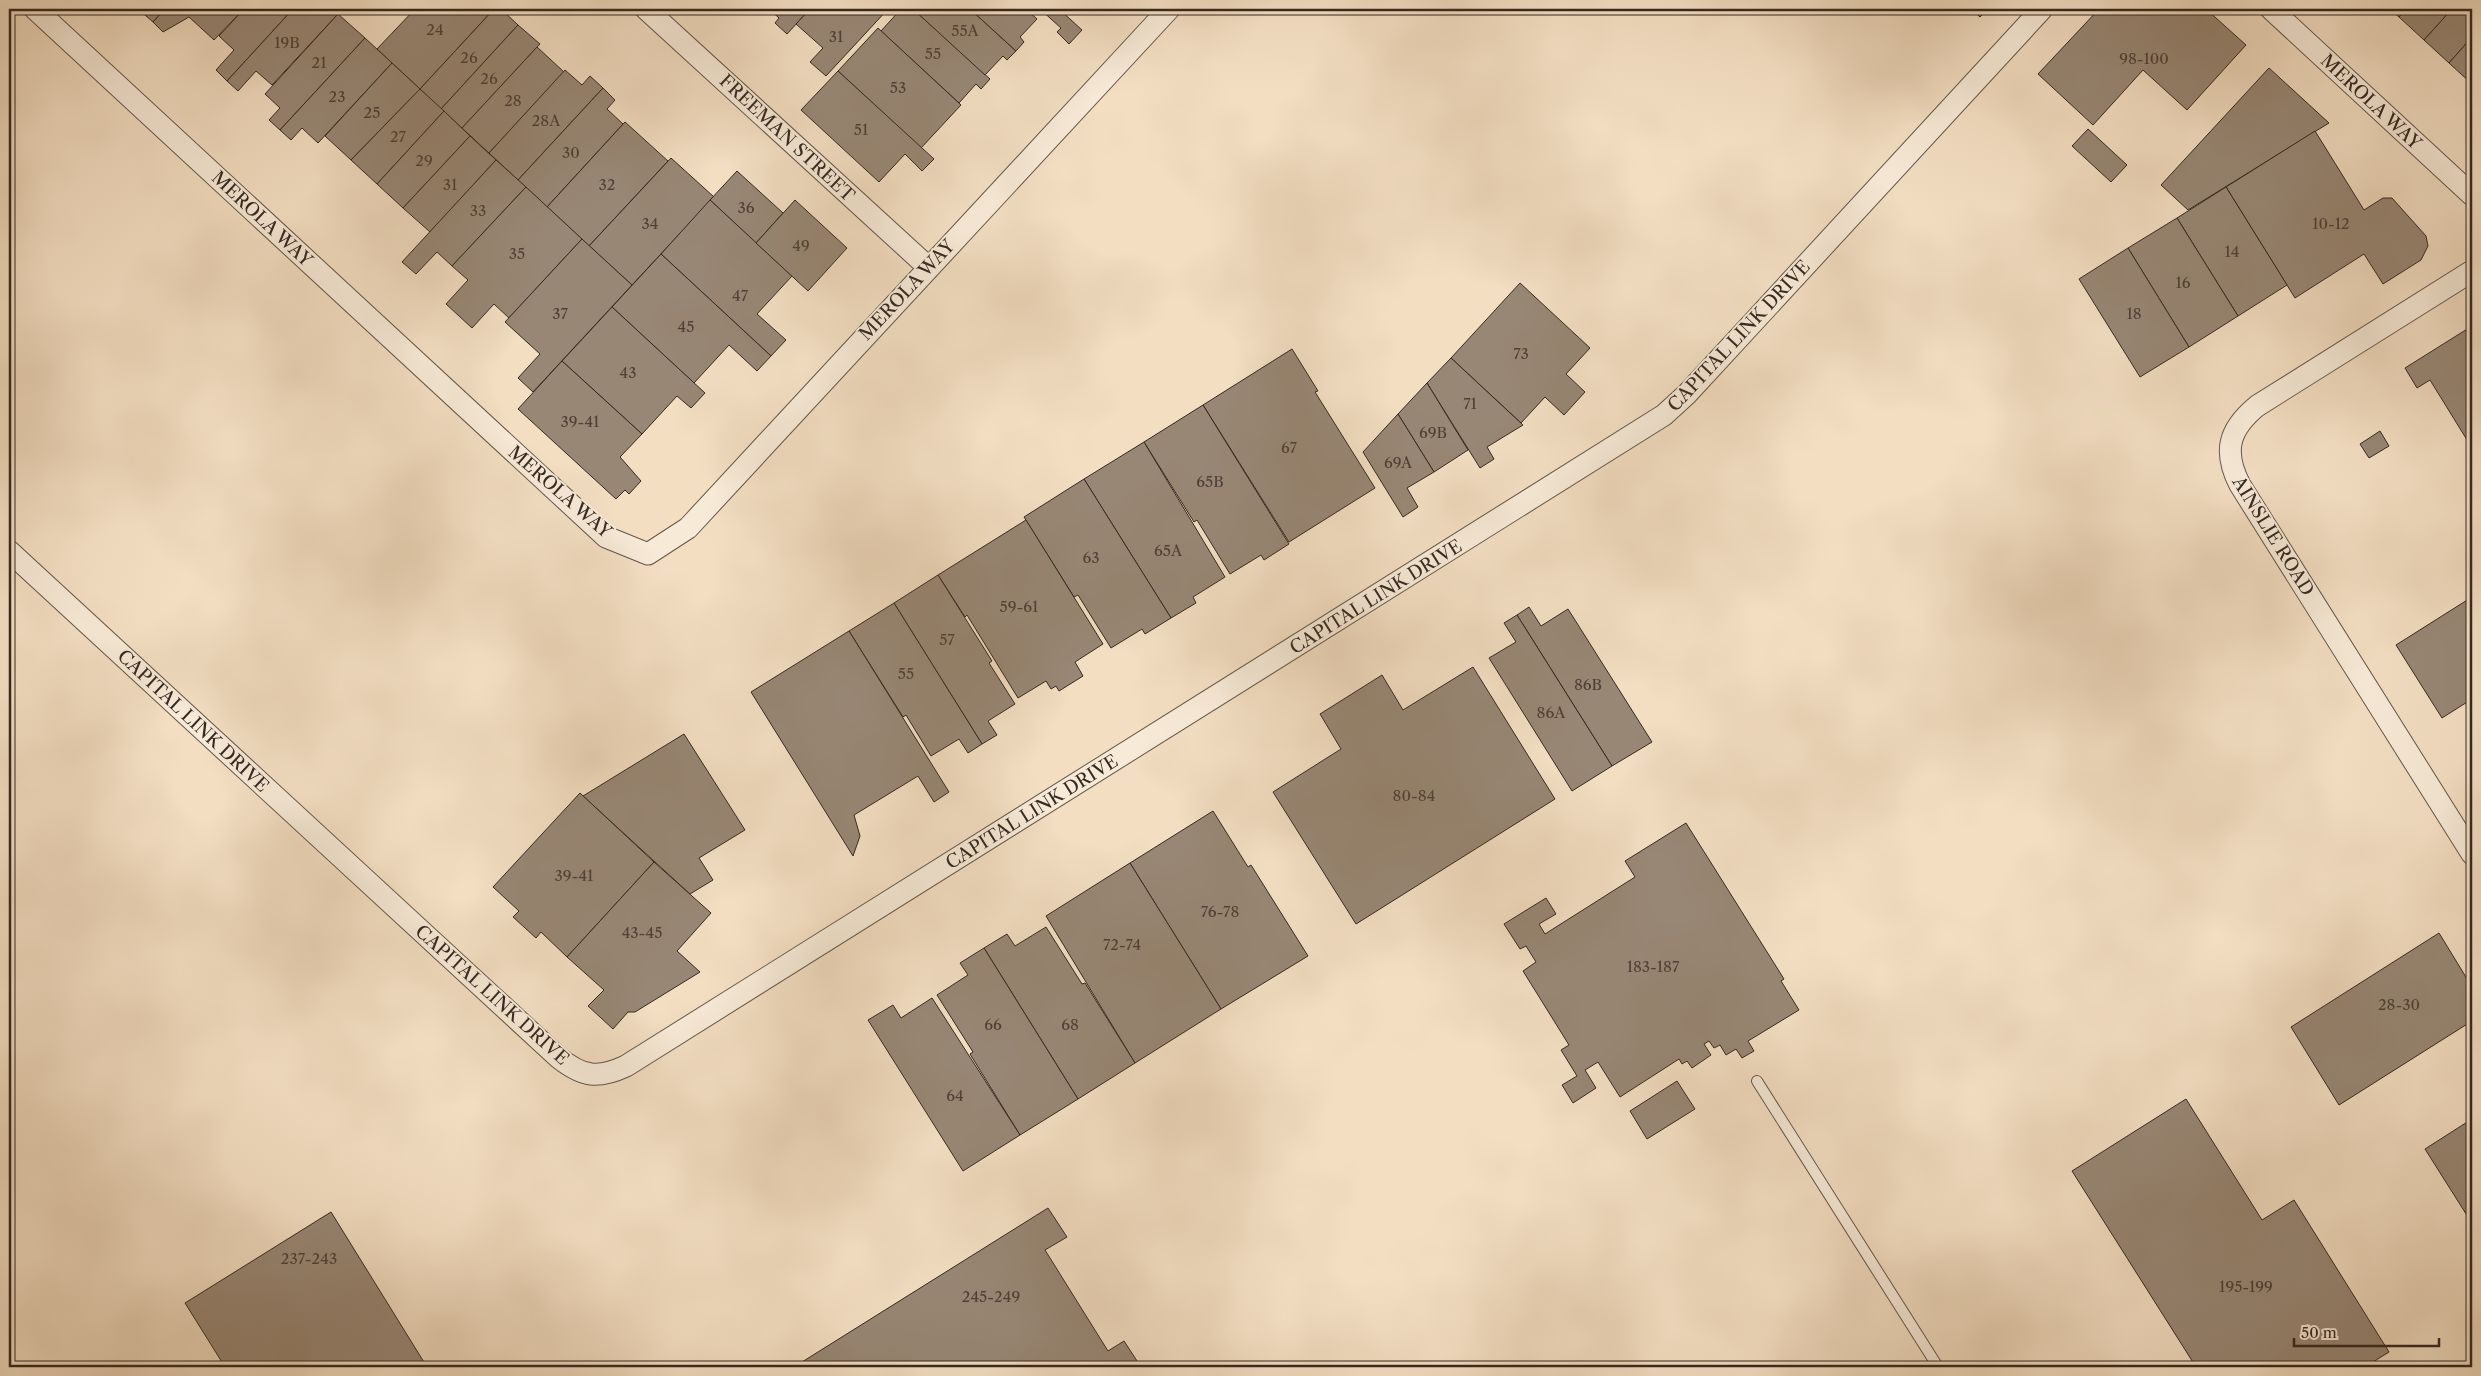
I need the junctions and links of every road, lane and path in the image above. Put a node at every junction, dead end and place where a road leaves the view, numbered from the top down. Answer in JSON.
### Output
{"nodes":[{"id":1,"x":34,"y":9,"type":"edge"},
{"id":2,"x":646,"y":9,"type":"edge"},
{"id":3,"x":1169,"y":9,"type":"edge"},
{"id":4,"x":2042,"y":9,"type":"edge"},
{"id":5,"x":2271,"y":9,"type":"edge"},
{"id":6,"x":2472,"y":194,"type":"edge"},
{"id":7,"x":928,"y":268,"type":"junction"},
{"id":8,"x":2472,"y":271,"type":"edge"},
{"id":9,"x":9,"y":551,"type":"edge"},
{"id":10,"x":2472,"y":854,"type":"edge"},
{"id":11,"x":1757,"y":1082,"type":"dead end"},
{"id":12,"x":1938,"y":1367,"type":"edge"}],
"edges":[{"from":1,"to":7,"type":"street","name":"MEROLA WAY"},
{"from":2,"to":7,"type":"street","name":"FREEMAN STREET"},
{"from":3,"to":7,"type":"street","name":"MEROLA WAY"},
{"from":4,"to":9,"type":"street","name":"CAPITAL LINK DRIVE"},
{"from":5,"to":6,"type":"street","name":"MEROLA WAY"},
{"from":8,"to":10,"type":"street","name":"AINSLIE ROAD"},
{"from":11,"to":12,"type":"lane"}]}
